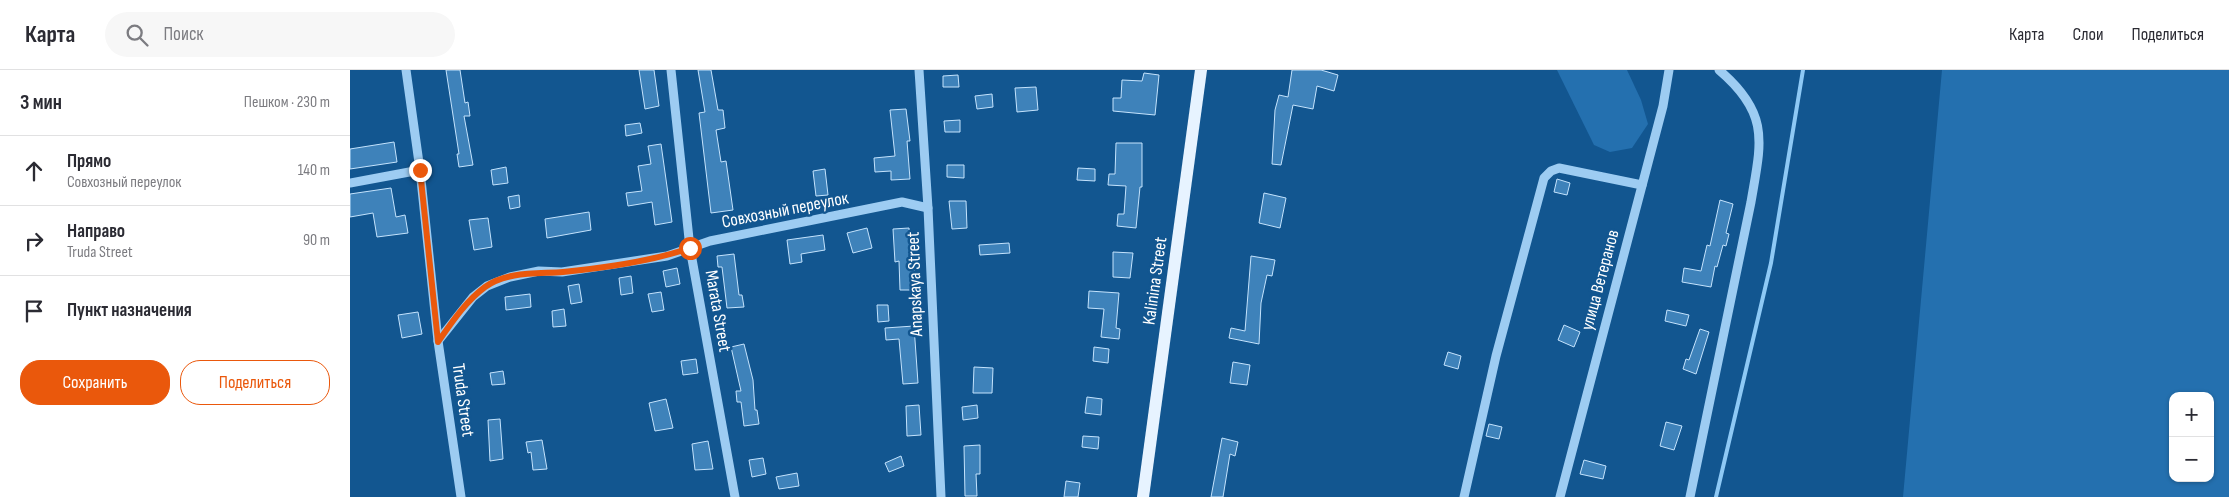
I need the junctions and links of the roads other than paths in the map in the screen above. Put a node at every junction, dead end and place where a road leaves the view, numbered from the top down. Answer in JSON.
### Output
{"nodes":[{"id":1,"x":406,"y":70,"type":"edge"},
{"id":2,"x":671,"y":70,"type":"edge"},
{"id":3,"x":919,"y":70,"type":"edge"},
{"id":4,"x":1201,"y":70,"type":"edge"},
{"id":5,"x":1669,"y":70,"type":"edge"},
{"id":6,"x":1719,"y":70,"type":"edge"},
{"id":7,"x":420,"y":170,"type":"junction"},
{"id":8,"x":350,"y":183,"type":"edge"},
{"id":9,"x":1642,"y":184,"type":"junction"},
{"id":10,"x":928,"y":208,"type":"junction"},
{"id":11,"x":690,"y":248,"type":"junction"},
{"id":12,"x":438,"y":342,"type":"junction"},
{"id":13,"x":461,"y":497,"type":"edge"},
{"id":14,"x":735,"y":497,"type":"edge"},
{"id":15,"x":940,"y":497,"type":"edge"},
{"id":16,"x":1143,"y":497,"type":"edge"},
{"id":17,"x":1464,"y":497,"type":"edge"},
{"id":18,"x":1560,"y":497,"type":"edge"},
{"id":19,"x":1690,"y":497,"type":"edge"}],
"edges":[{"from":1,"to":7,"type":"street","name":"Truda Street"},
{"from":2,"to":11,"type":"street","name":"Marata Street"},
{"from":3,"to":10,"type":"street","name":"Anapskaya Street"},
{"from":4,"to":16,"type":"main road","name":"Kalinina Street"},
{"from":5,"to":9,"type":"street","name":"улица Ветеранов"},
{"from":6,"to":19,"type":"street"},
{"from":7,"to":8,"type":"street"},
{"from":7,"to":12,"type":"street","name":"Truda Street"},
{"from":9,"to":17,"type":"street"},
{"from":9,"to":18,"type":"street","name":"улица Ветеранов"},
{"from":10,"to":11,"type":"street","name":"Совхозный переулок"},
{"from":10,"to":15,"type":"street","name":"Anapskaya Street"},
{"from":11,"to":12,"type":"street","name":"Совхозный переулок"},
{"from":11,"to":14,"type":"street","name":"Marata Street"},
{"from":12,"to":13,"type":"street","name":"Truda Street"}]}
